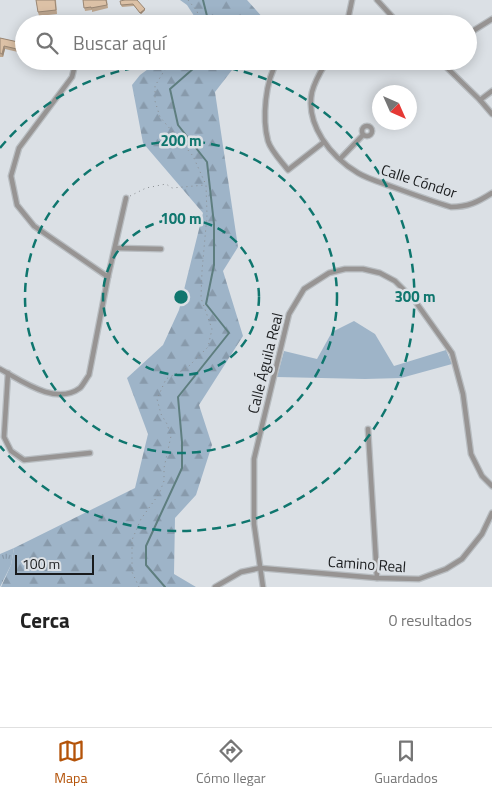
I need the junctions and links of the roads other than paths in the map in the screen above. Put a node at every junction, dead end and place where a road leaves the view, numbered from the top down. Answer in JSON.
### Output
{"nodes":[{"id":1,"x":352,"y":0,"type":"edge"},
{"id":2,"x":377,"y":0,"type":"edge"},
{"id":3,"x":349,"y":15,"type":"edge"},
{"id":4,"x":391,"y":15,"type":"edge"},
{"id":5,"x":492,"y":19,"type":"edge"},
{"id":6,"x":477,"y":28,"type":"edge"},
{"id":7,"x":74,"y":70,"type":"edge"},
{"id":8,"x":273,"y":70,"type":"edge"},
{"id":9,"x":321,"y":70,"type":"edge"},
{"id":10,"x":449,"y":70,"type":"edge"},
{"id":11,"x":492,"y":92,"type":"edge"},
{"id":12,"x":480,"y":100,"type":"junction"},
{"id":13,"x":492,"y":114,"type":"edge"},
{"id":14,"x":363,"y":135,"type":"dead end"},
{"id":15,"x":324,"y":142,"type":"junction"},
{"id":16,"x":340,"y":160,"type":"junction"},
{"id":17,"x":492,"y":193,"type":"edge"},
{"id":18,"x":126,"y":198,"type":"road end"},
{"id":19,"x":116,"y":248,"type":"junction"},
{"id":20,"x":161,"y":250,"type":"dead end"},
{"id":21,"x":108,"y":277,"type":"junction"},
{"id":22,"x":0,"y":369,"type":"edge"},
{"id":23,"x":8,"y":373,"type":"junction"},
{"id":24,"x":368,"y":429,"type":"dead end"},
{"id":25,"x":90,"y":452,"type":"dead end"},
{"id":26,"x":492,"y":486,"type":"edge"},
{"id":27,"x":492,"y":513,"type":"edge"},
{"id":28,"x":260,"y":568,"type":"junction"},
{"id":29,"x":377,"y":578,"type":"junction"},
{"id":30,"x":215,"y":587,"type":"edge"},
{"id":31,"x":263,"y":587,"type":"edge"}],
"edges":[{"from":1,"to":3,"type":"street"},
{"from":2,"to":4,"type":"street"},
{"from":5,"to":6,"type":"street"},
{"from":7,"to":21,"type":"street"},
{"from":8,"to":15,"type":"street"},
{"from":9,"to":15,"type":"street","name":"Calle Cóndor"},
{"from":10,"to":12,"type":"street"},
{"from":11,"to":12,"type":"street"},
{"from":12,"to":13,"type":"street"},
{"from":14,"to":16,"type":"street"},
{"from":15,"to":16,"type":"street","name":"Calle Cóndor"},
{"from":16,"to":17,"type":"street","name":"Calle Cóndor"},
{"from":18,"to":19,"type":"street"},
{"from":19,"to":20,"type":"street"},
{"from":19,"to":21,"type":"street"},
{"from":21,"to":23,"type":"street"},
{"from":22,"to":23,"type":"street"},
{"from":23,"to":25,"type":"street"},
{"from":24,"to":29,"type":"street"},
{"from":26,"to":28,"type":"street","name":"Calle Águila Real"},
{"from":27,"to":29,"type":"street","name":"Camino Real"},
{"from":28,"to":29,"type":"street","name":"Camino Real"},
{"from":28,"to":30,"type":"street","name":"Camino Real"},
{"from":28,"to":31,"type":"street","name":"Calle Águila Real"}]}
